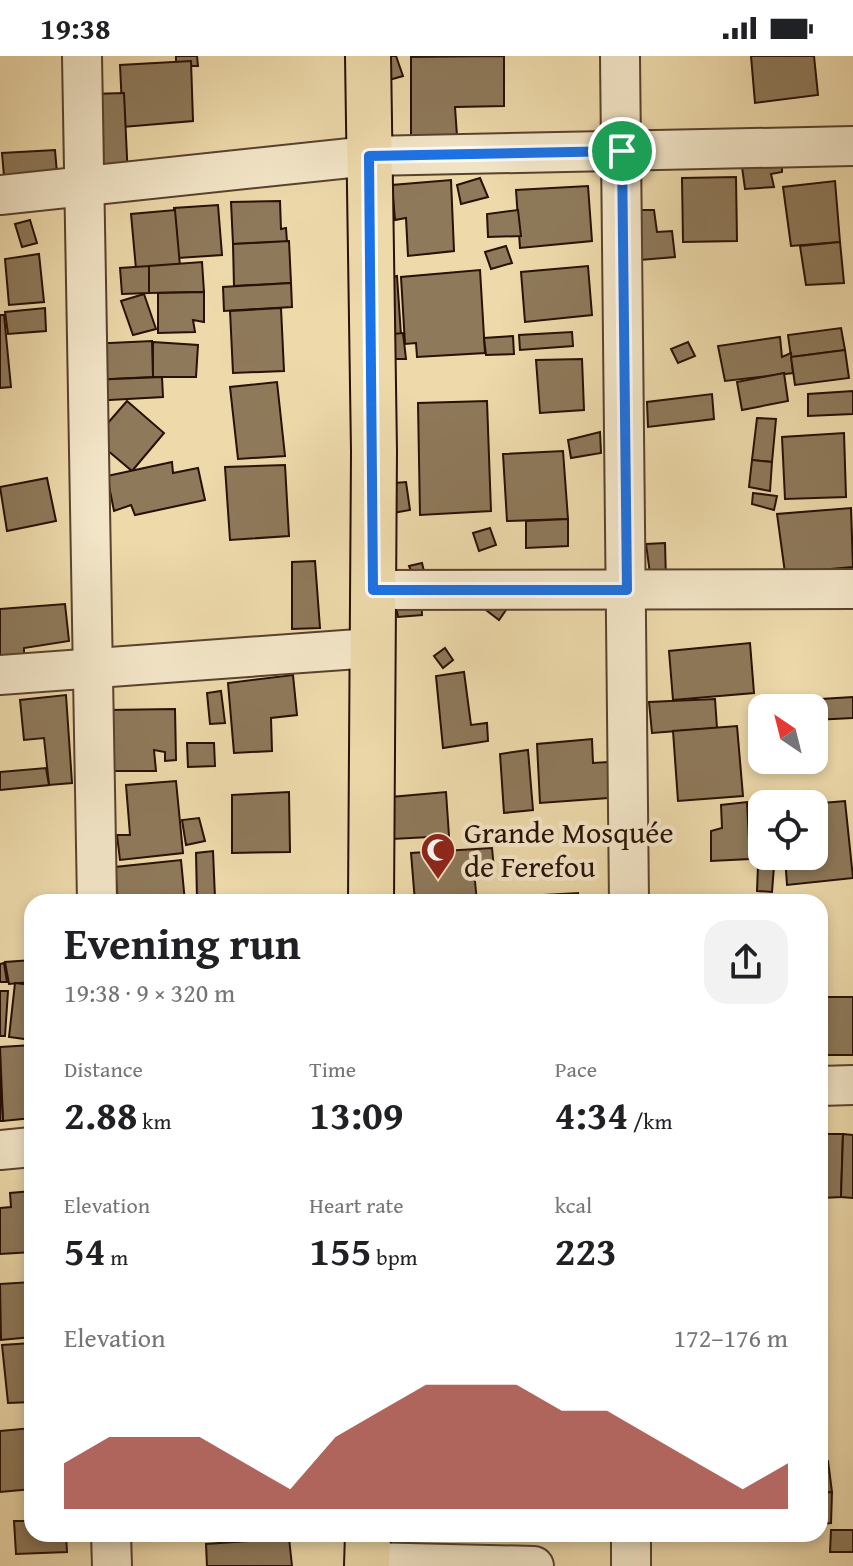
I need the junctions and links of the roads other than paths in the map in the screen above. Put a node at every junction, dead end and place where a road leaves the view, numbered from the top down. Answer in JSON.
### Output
{"nodes":[{"id":1,"x":82,"y":56,"type":"edge"},
{"id":2,"x":368,"y":56,"type":"edge"},
{"id":3,"x":620,"y":56,"type":"edge"},
{"id":4,"x":853,"y":146,"type":"edge"},
{"id":5,"x":622,"y":151,"type":"junction"},
{"id":6,"x":369,"y":156,"type":"junction"},
{"id":7,"x":85,"y":186,"type":"junction"},
{"id":8,"x":0,"y":195,"type":"edge"},
{"id":9,"x":853,"y":589,"type":"edge"},
{"id":10,"x":373,"y":590,"type":"junction"},
{"id":11,"x":627,"y":590,"type":"junction"},
{"id":12,"x":372,"y":648,"type":"junction"},
{"id":13,"x":94,"y":668,"type":"junction"},
{"id":14,"x":0,"y":675,"type":"edge"},
{"id":15,"x":97,"y":894,"type":"edge"},
{"id":16,"x":371,"y":894,"type":"edge"},
{"id":17,"x":629,"y":894,"type":"edge"},
{"id":18,"x":853,"y":1085,"type":"edge"},
{"id":19,"x":828,"y":1086,"type":"edge"},
{"id":20,"x":24,"y":1148,"type":"edge"},
{"id":21,"x":0,"y":1150,"type":"edge"},
{"id":22,"x":111,"y":1542,"type":"edge"},
{"id":23,"x":631,"y":1542,"type":"edge"},
{"id":24,"x":367,"y":1554,"type":"edge"},
{"id":25,"x":112,"y":1566,"type":"edge"},
{"id":26,"x":534,"y":1566,"type":"edge"},
{"id":27,"x":631,"y":1566,"type":"edge"}],
"edges":[{"from":1,"to":7,"type":"street"},
{"from":2,"to":6,"type":"main road"},
{"from":3,"to":5,"type":"street"},
{"from":4,"to":5,"type":"street"},
{"from":5,"to":6,"type":"street"},
{"from":5,"to":11,"type":"street"},
{"from":6,"to":7,"type":"street"},
{"from":6,"to":10,"type":"main road"},
{"from":7,"to":8,"type":"street"},
{"from":7,"to":13,"type":"street"},
{"from":9,"to":11,"type":"street"},
{"from":10,"to":11,"type":"street"},
{"from":10,"to":12,"type":"main road"},
{"from":11,"to":17,"type":"street"},
{"from":12,"to":13,"type":"street"},
{"from":12,"to":16,"type":"main road"},
{"from":13,"to":14,"type":"street"},
{"from":13,"to":15,"type":"street"},
{"from":18,"to":19,"type":"street"},
{"from":20,"to":21,"type":"street"},
{"from":22,"to":25,"type":"street"},
{"from":23,"to":27,"type":"street"},
{"from":24,"to":26,"type":"street"}]}
